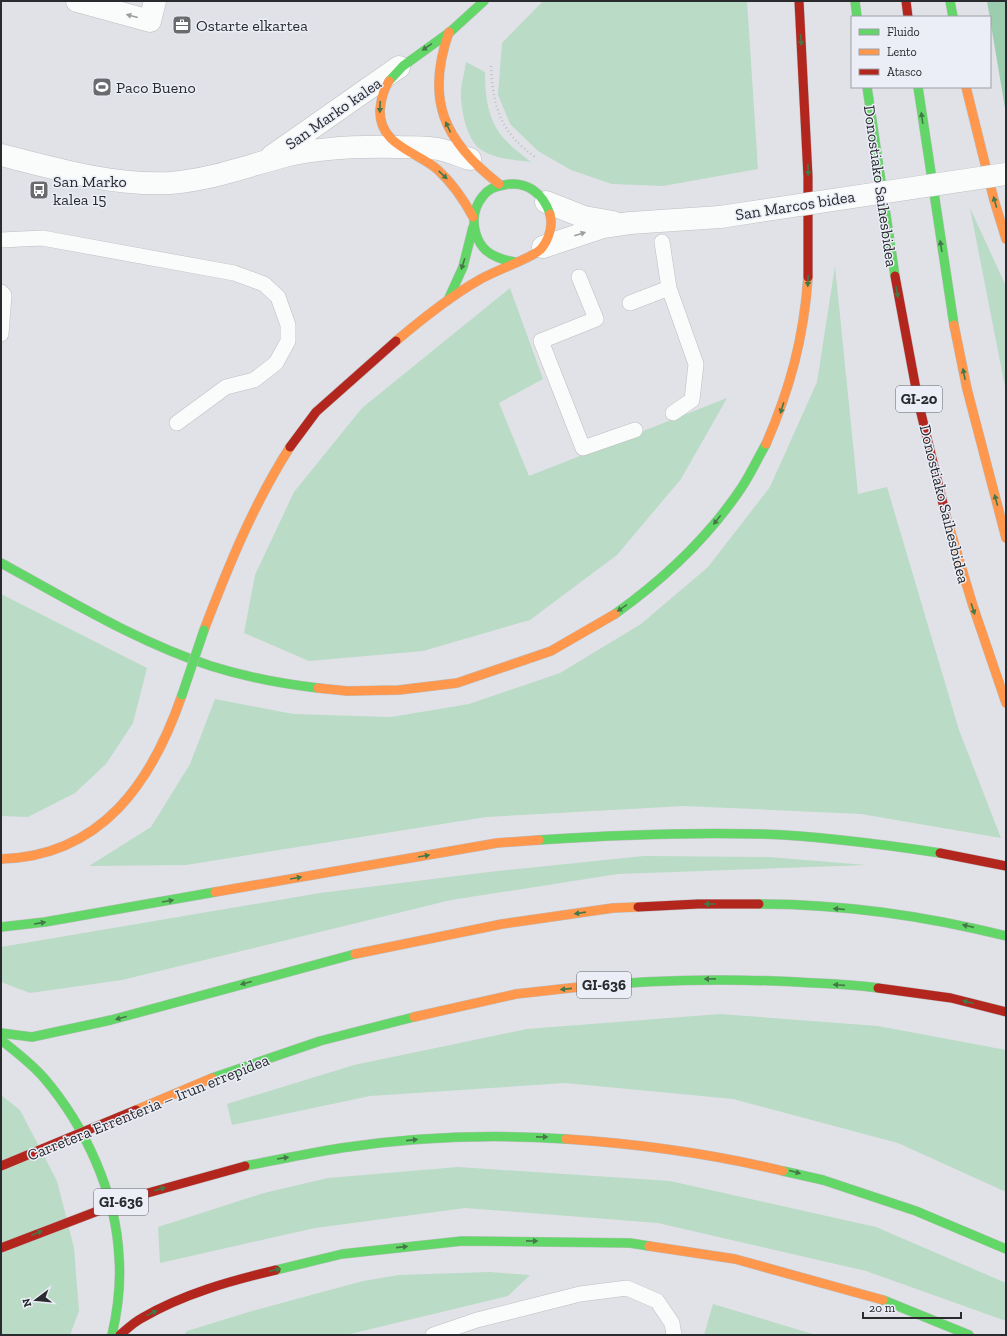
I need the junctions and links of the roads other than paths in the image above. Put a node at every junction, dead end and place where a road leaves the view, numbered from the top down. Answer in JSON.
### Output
{"nodes":[{"id":1,"x":77,"y":1,"type":"edge"},
{"id":2,"x":155,"y":1,"type":"edge"},
{"id":3,"x":484,"y":1,"type":"edge"},
{"id":4,"x":799,"y":1,"type":"edge"},
{"id":5,"x":855,"y":1,"type":"edge"},
{"id":6,"x":906,"y":1,"type":"edge"},
{"id":7,"x":950,"y":1,"type":"edge"},
{"id":8,"x":857,"y":16,"type":"edge"},
{"id":9,"x":908,"y":16,"type":"edge"},
{"id":10,"x":953,"y":16,"type":"edge"},
{"id":11,"x":449,"y":32,"type":"junction"},
{"id":12,"x":405,"y":62,"type":"junction"},
{"id":13,"x":867,"y":88,"type":"edge"},
{"id":14,"x":918,"y":88,"type":"edge"},
{"id":15,"x":966,"y":88,"type":"edge"},
{"id":16,"x":398,"y":147,"type":"junction"},
{"id":17,"x":1,"y":154,"type":"edge"},
{"id":18,"x":470,"y":159,"type":"junction"},
{"id":19,"x":261,"y":163,"type":"junction"},
{"id":20,"x":1006,"y":174,"type":"edge"},
{"id":21,"x":499,"y":184,"type":"junction"},
{"id":22,"x":546,"y":202,"type":"junction"},
{"id":23,"x":473,"y":217,"type":"junction"},
{"id":24,"x":630,"y":223,"type":"junction"},
{"id":25,"x":473,"y":227,"type":"junction"},
{"id":26,"x":1006,"y":239,"type":"edge"},
{"id":27,"x":1,"y":240,"type":"edge"},
{"id":28,"x":662,"y":242,"type":"dead end"},
{"id":29,"x":543,"y":247,"type":"junction"},
{"id":30,"x":515,"y":262,"type":"junction"},
{"id":31,"x":579,"y":276,"type":"dead end"},
{"id":32,"x":669,"y":288,"type":"junction"},
{"id":33,"x":1,"y":292,"type":"edge"},
{"id":34,"x":448,"y":300,"type":"junction"},
{"id":35,"x":630,"y":303,"type":"dead end"},
{"id":36,"x":1,"y":334,"type":"edge"},
{"id":37,"x":673,"y":413,"type":"dead end"},
{"id":38,"x":177,"y":423,"type":"dead end"},
{"id":39,"x":635,"y":430,"type":"dead end"},
{"id":40,"x":1006,"y":538,"type":"edge"},
{"id":41,"x":1,"y":563,"type":"edge"},
{"id":42,"x":1006,"y":703,"type":"edge"},
{"id":43,"x":1,"y":859,"type":"edge"},
{"id":44,"x":1006,"y":866,"type":"edge"},
{"id":45,"x":1,"y":927,"type":"edge"},
{"id":46,"x":1006,"y":936,"type":"edge"},
{"id":47,"x":1006,"y":1012,"type":"edge"},
{"id":48,"x":1,"y":1033,"type":"edge"},
{"id":49,"x":1,"y":1040,"type":"edge"},
{"id":50,"x":1,"y":1166,"type":"edge"},
{"id":51,"x":1,"y":1248,"type":"edge"},
{"id":52,"x":1006,"y":1249,"type":"edge"},
{"id":53,"x":112,"y":1335,"type":"edge"},
{"id":54,"x":120,"y":1335,"type":"edge"},
{"id":55,"x":433,"y":1335,"type":"edge"},
{"id":56,"x":674,"y":1335,"type":"edge"},
{"id":57,"x":969,"y":1335,"type":"edge"}],
"edges":[{"from":2,"to":1,"type":"street","one_way":true},
{"from":3,"to":11,"type":"main road"},
{"from":4,"to":41,"type":"main road","one_way":true},
{"from":5,"to":8,"type":"main road"},
{"from":6,"to":9,"type":"main road"},
{"from":7,"to":10,"type":"main road"},
{"from":11,"to":12,"type":"main road","one_way":true},
{"from":18,"to":11,"type":"main road","one_way":true},
{"from":12,"to":16,"type":"main road","one_way":true},
{"from":12,"to":19,"type":"street","name":"San Marko kalea"},
{"from":13,"to":42,"type":"main road","name":"Donostiako Saihesbidea","number":"GI-20","one_way":true},
{"from":40,"to":14,"type":"main road","one_way":true},
{"from":26,"to":15,"type":"main road","one_way":true},
{"from":16,"to":18,"type":"street","name":"San Marko kalea"},
{"from":16,"to":19,"type":"street","name":"San Marko kalea"},
{"from":16,"to":23,"type":"main road","one_way":true},
{"from":17,"to":19,"type":"street","name":"San Marko kalea"},
{"from":18,"to":21,"type":"main road"},
{"from":20,"to":24,"type":"street","name":"San Marcos bidea","bridge":true},
{"from":21,"to":22,"type":"main road"},
{"from":21,"to":23,"type":"main road"},
{"from":22,"to":24,"type":"street","name":"San Marcos bidea"},
{"from":22,"to":29,"type":"main road"},
{"from":23,"to":25,"type":"main road"},
{"from":29,"to":24,"type":"street","name":"San Marcos bidea","one_way":true},
{"from":25,"to":30,"type":"main road"},
{"from":25,"to":34,"type":"main road","one_way":true},
{"from":27,"to":38,"type":"lane"},
{"from":28,"to":32,"type":"lane"},
{"from":29,"to":30,"type":"main road"},
{"from":30,"to":34,"type":"main road"},
{"from":31,"to":39,"type":"lane"},
{"from":32,"to":35,"type":"lane"},
{"from":32,"to":37,"type":"lane"},
{"from":33,"to":36,"type":"lane"},
{"from":34,"to":43,"type":"main road","bridge":true},
{"from":45,"to":44,"type":"main road","one_way":true},
{"from":46,"to":48,"type":"main road","one_way":true},
{"from":47,"to":50,"type":"main road","name":"Carretera Errenteria – Irun errepidea","number":"GI-636","one_way":true,"bridge":true},
{"from":49,"to":53,"type":"main road"},
{"from":51,"to":52,"type":"main road","number":"GI-636","one_way":true,"bridge":true},
{"from":54,"to":57,"type":"main road","one_way":true},
{"from":55,"to":56,"type":"lane"}]}
